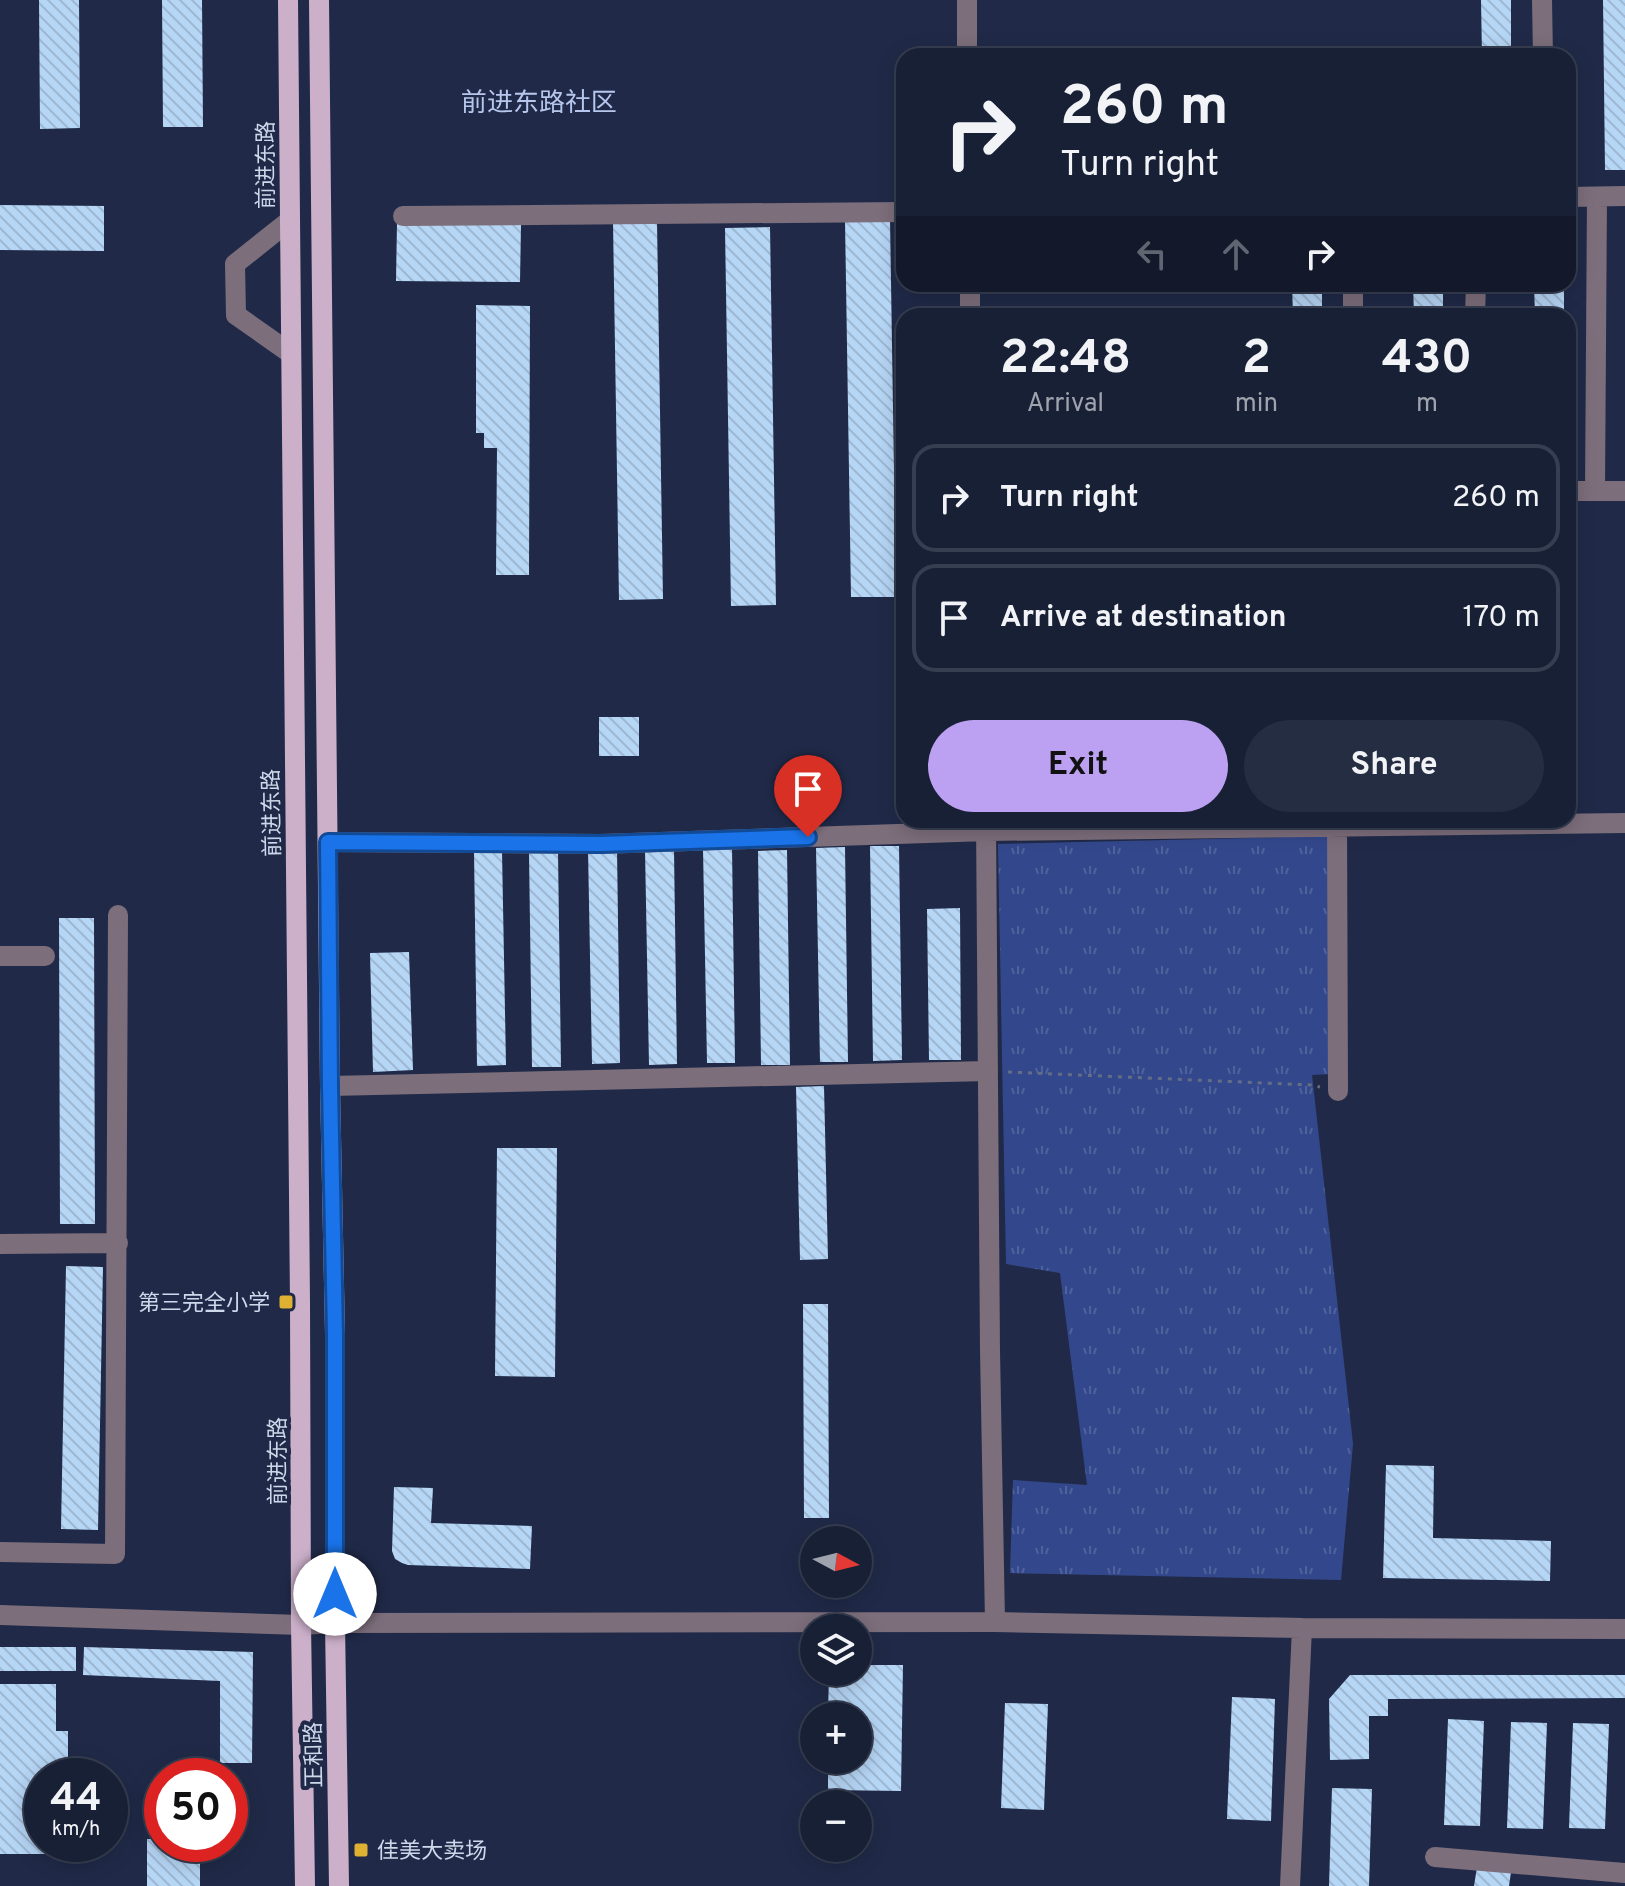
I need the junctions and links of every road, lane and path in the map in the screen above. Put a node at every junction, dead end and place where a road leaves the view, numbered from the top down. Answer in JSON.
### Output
{"nodes":[{"id":1,"x":288,"y":0,"type":"edge"},
{"id":2,"x":319,"y":0,"type":"edge"},
{"id":3,"x":967,"y":0,"type":"edge"},
{"id":4,"x":1542,"y":0,"type":"edge"},
{"id":5,"x":967,"y":48,"type":"edge"},
{"id":6,"x":1543,"y":48,"type":"edge"},
{"id":7,"x":1625,"y":196,"type":"edge"},
{"id":8,"x":1576,"y":197,"type":"edge"},
{"id":9,"x":1597,"y":197,"type":"junction"},
{"id":10,"x":896,"y":212,"type":"edge"},
{"id":11,"x":403,"y":216,"type":"dead end"},
{"id":12,"x":289,"y":221,"type":"junction"},
{"id":13,"x":290,"y":353,"type":"junction"},
{"id":14,"x":1576,"y":491,"type":"edge"},
{"id":15,"x":1595,"y":491,"type":"junction"},
{"id":16,"x":1625,"y":491,"type":"edge"},
{"id":17,"x":1576,"y":823,"type":"edge"},
{"id":18,"x":1625,"y":823,"type":"edge"},
{"id":19,"x":943,"y":828,"type":"edge"},
{"id":20,"x":986,"y":828,"type":"edge"},
{"id":21,"x":1337,"y":828,"type":"edge"},
{"id":22,"x":328,"y":842,"type":"junction"},
{"id":23,"x":118,"y":915,"type":"dead end"},
{"id":24,"x":0,"y":956,"type":"edge"},
{"id":25,"x":45,"y":956,"type":"dead end"},
{"id":26,"x":988,"y":1071,"type":"junction"},
{"id":27,"x":330,"y":1086,"type":"junction"},
{"id":28,"x":1338,"y":1091,"type":"joint"},
{"id":29,"x":118,"y":1243,"type":"junction"},
{"id":30,"x":0,"y":1244,"type":"edge"},
{"id":31,"x":0,"y":1552,"type":"edge"},
{"id":32,"x":0,"y":1615,"type":"edge"},
{"id":33,"x":995,"y":1622,"type":"junction"},
{"id":34,"x":335,"y":1623,"type":"junction"},
{"id":35,"x":301,"y":1625,"type":"junction"},
{"id":36,"x":1302,"y":1628,"type":"junction"},
{"id":37,"x":1625,"y":1629,"type":"edge"},
{"id":38,"x":1435,"y":1857,"type":"dead end"},
{"id":39,"x":1625,"y":1873,"type":"edge"},
{"id":40,"x":1581,"y":1878,"type":"edge"},
{"id":41,"x":305,"y":1886,"type":"edge"},
{"id":42,"x":339,"y":1886,"type":"edge"},
{"id":43,"x":1290,"y":1886,"type":"edge"}],
"edges":[{"from":1,"to":12,"type":"main road","name":"前进东路"},
{"from":2,"to":22,"type":"main road"},
{"from":3,"to":5,"type":"street"},
{"from":4,"to":6,"type":"street"},
{"from":7,"to":9,"type":"street"},
{"from":8,"to":9,"type":"street"},
{"from":9,"to":15,"type":"street"},
{"from":10,"to":11,"type":"street"},
{"from":12,"to":13,"type":"main road","name":"前进东路"},
{"from":12,"to":13,"type":"street"},
{"from":13,"to":35,"type":"main road","name":"前进东路"},
{"from":14,"to":15,"type":"street"},
{"from":15,"to":16,"type":"street"},
{"from":17,"to":18,"type":"street"},
{"from":19,"to":22,"type":"street"},
{"from":20,"to":26,"type":"street"},
{"from":21,"to":28,"type":"street"},
{"from":22,"to":27,"type":"main road"},
{"from":23,"to":29,"type":"street"},
{"from":24,"to":25,"type":"street"},
{"from":26,"to":27,"type":"street"},
{"from":26,"to":28,"type":"path"},
{"from":26,"to":33,"type":"street"},
{"from":27,"to":34,"type":"main road"},
{"from":29,"to":30,"type":"street"},
{"from":29,"to":31,"type":"street"},
{"from":32,"to":35,"type":"street"},
{"from":33,"to":34,"type":"street"},
{"from":33,"to":36,"type":"street"},
{"from":34,"to":35,"type":"street"},
{"from":34,"to":42,"type":"main road","name":"正和路"},
{"from":35,"to":41,"type":"main road","name":"正和路"},
{"from":36,"to":37,"type":"street"},
{"from":36,"to":43,"type":"street"},
{"from":38,"to":40,"type":"street"},
{"from":39,"to":40,"type":"street"}]}
